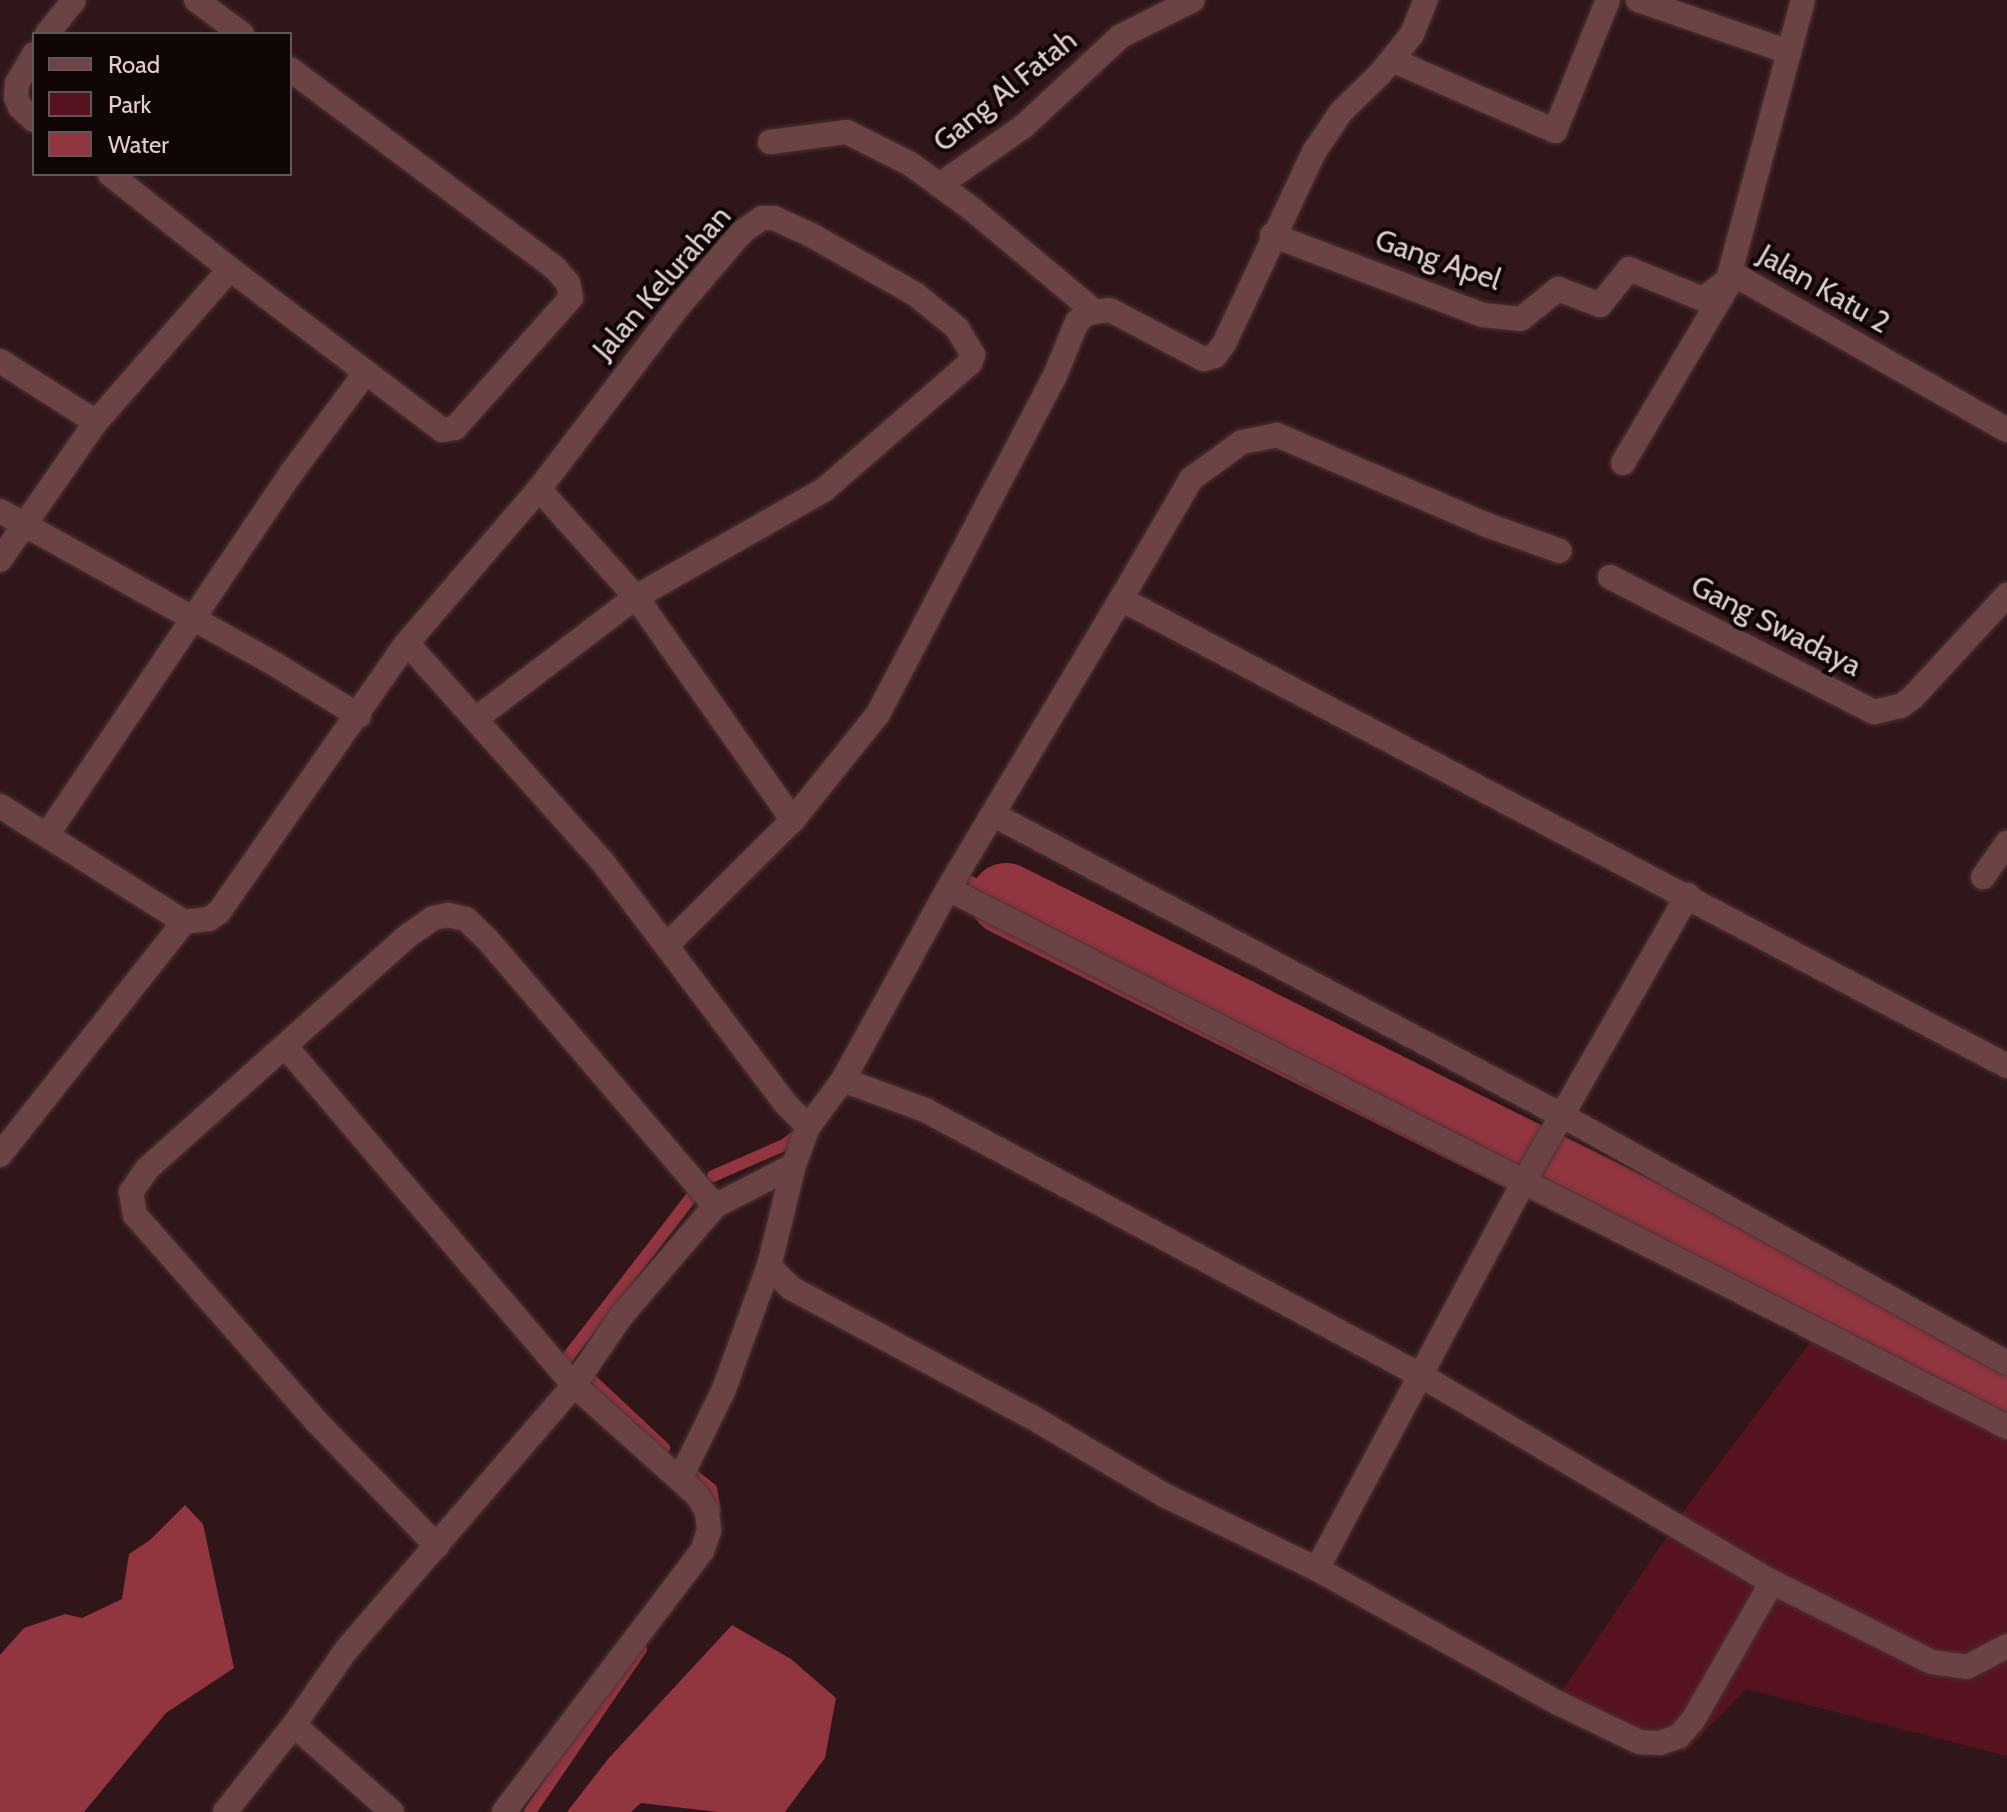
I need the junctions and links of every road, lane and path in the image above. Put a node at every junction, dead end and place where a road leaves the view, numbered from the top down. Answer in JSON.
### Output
{"nodes":[{"id":1,"x":74,"y":0,"type":"edge"},
{"id":2,"x":196,"y":0,"type":"edge"},
{"id":3,"x":1193,"y":0,"type":"edge"},
{"id":4,"x":1426,"y":0,"type":"edge"},
{"id":5,"x":1608,"y":0,"type":"edge"},
{"id":6,"x":1638,"y":0,"type":"edge"},
{"id":7,"x":1803,"y":0,"type":"edge"},
{"id":8,"x":49,"y":32,"type":"edge"},
{"id":9,"x":239,"y":32,"type":"edge"},
{"id":10,"x":1789,"y":52,"type":"junction"},
{"id":11,"x":32,"y":57,"type":"edge"},
{"id":12,"x":1392,"y":60,"type":"junction"},
{"id":13,"x":292,"y":71,"type":"edge"},
{"id":14,"x":32,"y":118,"type":"edge"},
{"id":15,"x":770,"y":142,"type":"dead end"},
{"id":16,"x":113,"y":176,"type":"edge"},
{"id":17,"x":941,"y":184,"type":"junction"},
{"id":18,"x":1272,"y":235,"type":"junction"},
{"id":19,"x":230,"y":269,"type":"junction"},
{"id":20,"x":1735,"y":275,"type":"junction"},
{"id":21,"x":1094,"y":311,"type":"junction"},
{"id":22,"x":0,"y":361,"type":"edge"},
{"id":23,"x":366,"y":372,"type":"junction"},
{"id":24,"x":96,"y":422,"type":"junction"},
{"id":25,"x":2007,"y":430,"type":"edge"},
{"id":26,"x":1623,"y":463,"type":"dead end"},
{"id":27,"x":539,"y":489,"type":"junction"},
{"id":28,"x":0,"y":511,"type":"edge"},
{"id":29,"x":23,"y":525,"type":"junction"},
{"id":30,"x":1560,"y":551,"type":"dead end"},
{"id":31,"x":0,"y":560,"type":"edge"},
{"id":32,"x":1610,"y":577,"type":"dead end"},
{"id":33,"x":2007,"y":595,"type":"edge"},
{"id":34,"x":636,"y":597,"type":"junction"},
{"id":35,"x":1121,"y":599,"type":"junction"},
{"id":36,"x":192,"y":619,"type":"junction"},
{"id":37,"x":407,"y":643,"type":"junction"},
{"id":38,"x":359,"y":716,"type":"junction"},
{"id":39,"x":477,"y":718,"type":"junction"},
{"id":40,"x":994,"y":815,"type":"junction"},
{"id":41,"x":4,"y":816,"type":"edge"},
{"id":42,"x":793,"y":820,"type":"junction"},
{"id":43,"x":47,"y":835,"type":"junction"},
{"id":44,"x":2007,"y":843,"type":"edge"},
{"id":45,"x":1983,"y":877,"type":"dead end"},
{"id":46,"x":948,"y":889,"type":"junction"},
{"id":47,"x":1688,"y":895,"type":"junction"},
{"id":48,"x":184,"y":922,"type":"junction"},
{"id":49,"x":667,"y":945,"type":"junction"},
{"id":50,"x":286,"y":1047,"type":"junction"},
{"id":51,"x":2007,"y":1066,"type":"edge"},
{"id":52,"x":843,"y":1080,"type":"junction"},
{"id":53,"x":1558,"y":1125,"type":"junction"},
{"id":54,"x":808,"y":1127,"type":"junction"},
{"id":55,"x":0,"y":1155,"type":"edge"},
{"id":56,"x":794,"y":1165,"type":"junction"},
{"id":57,"x":1528,"y":1176,"type":"junction"},
{"id":58,"x":715,"y":1206,"type":"junction"},
{"id":59,"x":769,"y":1266,"type":"junction"},
{"id":60,"x":2007,"y":1363,"type":"edge"},
{"id":61,"x":1420,"y":1375,"type":"junction"},
{"id":62,"x":574,"y":1385,"type":"junction"},
{"id":63,"x":2007,"y":1427,"type":"edge"},
{"id":64,"x":680,"y":1479,"type":"junction"},
{"id":65,"x":437,"y":1546,"type":"junction"},
{"id":66,"x":1317,"y":1569,"type":"junction"},
{"id":67,"x":1772,"y":1582,"type":"junction"},
{"id":68,"x":2007,"y":1646,"type":"edge"},
{"id":69,"x":294,"y":1725,"type":"junction"},
{"id":70,"x":225,"y":1812,"type":"edge"},
{"id":71,"x":392,"y":1812,"type":"edge"},
{"id":72,"x":504,"y":1812,"type":"edge"}],
"edges":[{"from":1,"to":8,"type":"street"},
{"from":2,"to":9,"type":"street"},
{"from":3,"to":17,"type":"street","name":"Gang Al Fatah"},
{"from":4,"to":12,"type":"street"},
{"from":5,"to":12,"type":"street"},
{"from":6,"to":10,"type":"street"},
{"from":7,"to":10,"type":"street","name":"Jalan Katu 2"},
{"from":10,"to":20,"type":"street","name":"Jalan Katu 2"},
{"from":11,"to":14,"type":"street"},
{"from":12,"to":18,"type":"street"},
{"from":13,"to":23,"type":"street"},
{"from":15,"to":17,"type":"street","name":"Gang Al Fatah"},
{"from":16,"to":19,"type":"street"},
{"from":17,"to":21,"type":"street","name":"Gang Al Fatah"},
{"from":18,"to":20,"type":"street","name":"Gang Apel"},
{"from":18,"to":21,"type":"street"},
{"from":19,"to":23,"type":"street"},
{"from":19,"to":24,"type":"street"},
{"from":20,"to":25,"type":"street","name":"Jalan Katu 2"},
{"from":20,"to":26,"type":"street"},
{"from":21,"to":42,"type":"street"},
{"from":22,"to":24,"type":"street"},
{"from":23,"to":36,"type":"street"},
{"from":24,"to":29,"type":"street"},
{"from":27,"to":34,"type":"street"},
{"from":27,"to":34,"type":"street","name":"Jalan Kelurahan"},
{"from":27,"to":37,"type":"street"},
{"from":28,"to":29,"type":"street"},
{"from":29,"to":31,"type":"street"},
{"from":29,"to":36,"type":"street"},
{"from":30,"to":35,"type":"street"},
{"from":32,"to":33,"type":"street","name":"Gang Swadaya"},
{"from":34,"to":39,"type":"street"},
{"from":34,"to":42,"type":"street"},
{"from":35,"to":40,"type":"street"},
{"from":35,"to":47,"type":"street"},
{"from":36,"to":38,"type":"street"},
{"from":36,"to":43,"type":"street"},
{"from":37,"to":38,"type":"street"},
{"from":37,"to":39,"type":"street"},
{"from":38,"to":48,"type":"street"},
{"from":39,"to":49,"type":"street"},
{"from":40,"to":46,"type":"street"},
{"from":40,"to":53,"type":"street"},
{"from":41,"to":43,"type":"street"},
{"from":42,"to":49,"type":"street"},
{"from":43,"to":48,"type":"street"},
{"from":44,"to":45,"type":"street"},
{"from":46,"to":52,"type":"street"},
{"from":46,"to":57,"type":"street"},
{"from":47,"to":51,"type":"street"},
{"from":47,"to":53,"type":"street"},
{"from":48,"to":55,"type":"street"},
{"from":49,"to":54,"type":"street"},
{"from":50,"to":58,"type":"street"},
{"from":50,"to":62,"type":"street"},
{"from":50,"to":65,"type":"street"},
{"from":52,"to":54,"type":"street"},
{"from":52,"to":61,"type":"street"},
{"from":53,"to":57,"type":"street"},
{"from":53,"to":60,"type":"street"},
{"from":54,"to":56,"type":"street"},
{"from":56,"to":58,"type":"street"},
{"from":56,"to":59,"type":"street"},
{"from":57,"to":61,"type":"street"},
{"from":57,"to":63,"type":"street"},
{"from":58,"to":62,"type":"street"},
{"from":59,"to":64,"type":"street"},
{"from":59,"to":66,"type":"street"},
{"from":61,"to":66,"type":"street"},
{"from":61,"to":67,"type":"street"},
{"from":62,"to":64,"type":"street"},
{"from":62,"to":65,"type":"street"},
{"from":64,"to":72,"type":"street"},
{"from":65,"to":69,"type":"street"},
{"from":66,"to":67,"type":"street"},
{"from":67,"to":68,"type":"street"},
{"from":69,"to":70,"type":"street"},
{"from":69,"to":71,"type":"street"}]}
